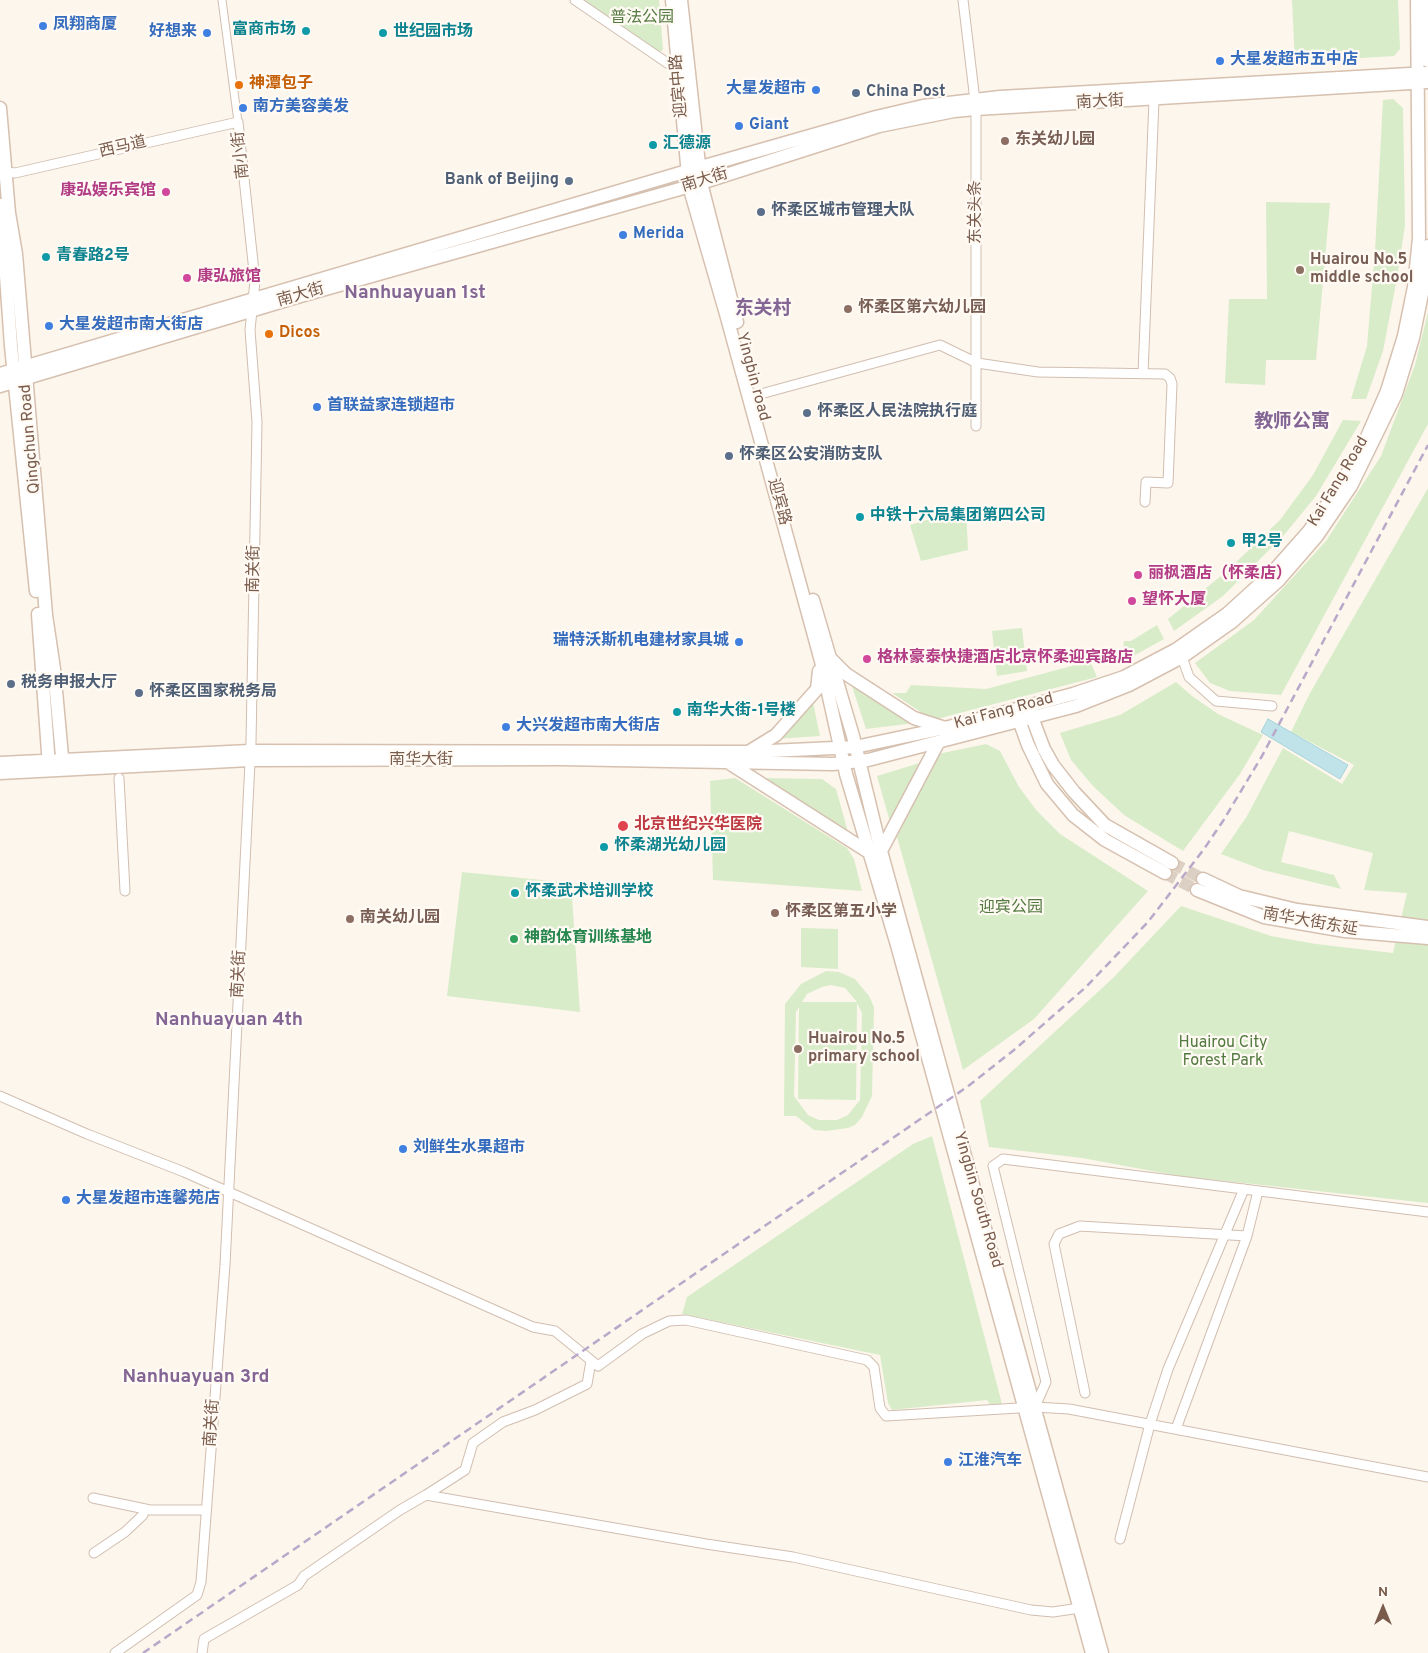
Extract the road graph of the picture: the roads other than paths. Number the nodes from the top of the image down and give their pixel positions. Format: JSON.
{"nodes":[{"id":1,"x":222,"y":0,"type":"edge"},
{"id":2,"x":575,"y":0,"type":"edge"},
{"id":3,"x":672,"y":0,"type":"edge"},
{"id":4,"x":681,"y":0,"type":"edge"},
{"id":5,"x":963,"y":0,"type":"edge"},
{"id":6,"x":1416,"y":0,"type":"edge"},
{"id":7,"x":1427,"y":0,"type":"edge"},
{"id":8,"x":1428,"y":62,"type":"edge"},
{"id":9,"x":679,"y":71,"type":"junction"},
{"id":10,"x":1423,"y":78,"type":"edge"},
{"id":11,"x":1154,"y":100,"type":"junction"},
{"id":12,"x":976,"y":104,"type":"junction"},
{"id":13,"x":0,"y":108,"type":"edge"},
{"id":14,"x":238,"y":122,"type":"junction"},
{"id":15,"x":693,"y":170,"type":"junction"},
{"id":16,"x":7,"y":172,"type":"junction"},
{"id":17,"x":695,"y":184,"type":"junction"},
{"id":18,"x":0,"y":196,"type":"edge"},
{"id":19,"x":1428,"y":246,"type":"edge"},
{"id":20,"x":252,"y":305,"type":"junction"},
{"id":21,"x":977,"y":363,"type":"junction"},
{"id":22,"x":0,"y":374,"type":"edge"},
{"id":23,"x":20,"y":374,"type":"junction"},
{"id":24,"x":1144,"y":374,"type":"junction"},
{"id":25,"x":0,"y":386,"type":"edge"},
{"id":26,"x":756,"y":396,"type":"junction"},
{"id":27,"x":976,"y":426,"type":"dead end"},
{"id":28,"x":1145,"y":502,"type":"dead end"},
{"id":29,"x":1182,"y":657,"type":"junction"},
{"id":30,"x":825,"y":660,"type":"junction"},
{"id":31,"x":1272,"y":706,"type":"dead end"},
{"id":32,"x":1020,"y":711,"type":"junction"},
{"id":33,"x":1032,"y":719,"type":"junction"},
{"id":34,"x":945,"y":728,"type":"junction"},
{"id":35,"x":938,"y":743,"type":"junction"},
{"id":36,"x":855,"y":747,"type":"junction"},
{"id":37,"x":840,"y":748,"type":"junction"},
{"id":38,"x":749,"y":752,"type":"junction"},
{"id":39,"x":250,"y":755,"type":"junction"},
{"id":40,"x":858,"y":762,"type":"junction"},
{"id":41,"x":0,"y":763,"type":"edge"},
{"id":42,"x":729,"y":763,"type":"junction"},
{"id":43,"x":843,"y":763,"type":"junction"},
{"id":44,"x":56,"y":765,"type":"junction"},
{"id":45,"x":0,"y":773,"type":"edge"},
{"id":46,"x":119,"y":778,"type":"dead end"},
{"id":47,"x":876,"y":852,"type":"junction"},
{"id":48,"x":125,"y":891,"type":"dead end"},
{"id":49,"x":1428,"y":927,"type":"edge"},
{"id":50,"x":1428,"y":938,"type":"edge"},
{"id":51,"x":0,"y":1096,"type":"edge"},
{"id":52,"x":1244,"y":1190,"type":"junction"},
{"id":53,"x":1258,"y":1191,"type":"junction"},
{"id":54,"x":228,"y":1192,"type":"junction"},
{"id":55,"x":1428,"y":1212,"type":"edge"},
{"id":56,"x":1224,"y":1234,"type":"junction"},
{"id":57,"x":1247,"y":1236,"type":"junction"},
{"id":58,"x":591,"y":1362,"type":"junction"},
{"id":59,"x":1085,"y":1393,"type":"dead end"},
{"id":60,"x":1030,"y":1408,"type":"junction"},
{"id":61,"x":1150,"y":1424,"type":"junction"},
{"id":62,"x":1176,"y":1429,"type":"junction"},
{"id":63,"x":1428,"y":1476,"type":"edge"},
{"id":64,"x":426,"y":1495,"type":"junction"},
{"id":65,"x":93,"y":1498,"type":"dead end"},
{"id":66,"x":144,"y":1509,"type":"junction"},
{"id":67,"x":206,"y":1510,"type":"junction"},
{"id":68,"x":1120,"y":1539,"type":"dead end"},
{"id":69,"x":94,"y":1553,"type":"dead end"},
{"id":70,"x":1080,"y":1608,"type":"junction"},
{"id":71,"x":115,"y":1653,"type":"edge"},
{"id":72,"x":202,"y":1653,"type":"edge"},
{"id":73,"x":1092,"y":1653,"type":"edge"},
{"id":74,"x":1102,"y":1653,"type":"edge"}],
"edges":[{"from":1,"to":14,"type":"street","name":"南小街"},
{"from":2,"to":9,"type":"street"},
{"from":3,"to":9,"type":"main road","name":"迎宾中路"},
{"from":4,"to":15,"type":"main road","name":"Yingbin road"},
{"from":5,"to":12,"type":"street","name":"东关头条"},
{"from":6,"to":10,"type":"main road","name":"Kai Fang Road"},
{"from":7,"to":8,"type":"main road"},
{"from":9,"to":15,"type":"main road","name":"迎宾中路"},
{"from":10,"to":11,"type":"main road","name":"南大街"},
{"from":10,"to":12,"type":"main road","name":"南大街"},
{"from":10,"to":32,"type":"main road","name":"Kai Fang Road"},
{"from":11,"to":12,"type":"main road","name":"南大街"},
{"from":11,"to":24,"type":"street"},
{"from":12,"to":15,"type":"main road","name":"南大街"},
{"from":12,"to":17,"type":"main road","name":"南大街"},
{"from":12,"to":21,"type":"street","name":"东关头条"},
{"from":13,"to":16,"type":"main road","name":"Qingchun Road"},
{"from":14,"to":16,"type":"street","name":"西马道"},
{"from":14,"to":20,"type":"street","name":"南小街"},
{"from":15,"to":17,"type":"main road","name":"Yingbin road"},
{"from":15,"to":20,"type":"main road","name":"南大街"},
{"from":16,"to":23,"type":"main road","name":"Qingchun Road"},
{"from":17,"to":20,"type":"main road","name":"南大街"},
{"from":17,"to":26,"type":"main road","name":"Yingbin road"},
{"from":17,"to":30,"type":"main road","name":"迎宾路"},
{"from":18,"to":23,"type":"main road","name":"Qingchun Road"},
{"from":19,"to":29,"type":"main road","name":"Kai Fang Road"},
{"from":20,"to":23,"type":"main road","name":"南大街"},
{"from":20,"to":39,"type":"street","name":"南关街"},
{"from":21,"to":24,"type":"street"},
{"from":21,"to":26,"type":"street"},
{"from":21,"to":27,"type":"street","name":"东关头条"},
{"from":22,"to":23,"type":"main road","name":"南大街"},
{"from":23,"to":25,"type":"main road","name":"南大街"},
{"from":23,"to":44,"type":"main road","name":"Qingchun Road"},
{"from":24,"to":28,"type":"street"},
{"from":26,"to":30,"type":"main road","name":"Yingbin road"},
{"from":29,"to":31,"type":"street"},
{"from":29,"to":33,"type":"main road","name":"Kai Fang Road"},
{"from":30,"to":34,"type":"main road"},
{"from":30,"to":36,"type":"main road","name":"Yingbin road"},
{"from":30,"to":37,"type":"main road","name":"迎宾路"},
{"from":30,"to":38,"type":"main road"},
{"from":32,"to":33,"type":"main road","name":"Kai Fang Road"},
{"from":32,"to":33,"type":"main road"},
{"from":32,"to":34,"type":"main road","name":"Kai Fang Road"},
{"from":32,"to":35,"type":"main road","name":"Kai Fang Road"},
{"from":34,"to":36,"type":"main road","name":"Kai Fang Road"},
{"from":35,"to":40,"type":"main road","name":"Kai Fang Road"},
{"from":35,"to":47,"type":"main road"},
{"from":36,"to":37,"type":"main road","name":"Kai Fang Road"},
{"from":36,"to":40,"type":"main road","name":"Yingbin South Road"},
{"from":37,"to":38,"type":"main road","name":"南华大街"},
{"from":37,"to":43,"type":"main road"},
{"from":38,"to":39,"type":"main road","name":"南华大街"},
{"from":39,"to":42,"type":"main road","name":"南华大街"},
{"from":39,"to":44,"type":"main road","name":"南华大街"},
{"from":39,"to":54,"type":"street","name":"南关街"},
{"from":40,"to":43,"type":"main road","name":"Kai Fang Road"},
{"from":40,"to":47,"type":"main road","name":"Yingbin South Road"},
{"from":41,"to":44,"type":"main road","name":"南华大街"},
{"from":42,"to":43,"type":"main road","name":"南华大街"},
{"from":42,"to":47,"type":"main road"},
{"from":43,"to":47,"type":"main road","name":"Yingbin South Road"},
{"from":44,"to":45,"type":"main road","name":"南华大街"},
{"from":46,"to":48,"type":"street"},
{"from":47,"to":60,"type":"main road","name":"Yingbin South Road"},
{"from":49,"to":50,"type":"main road","name":"南华大街东延"},
{"from":51,"to":54,"type":"street"},
{"from":52,"to":53,"type":"street"},
{"from":52,"to":56,"type":"street"},
{"from":52,"to":60,"type":"street"},
{"from":53,"to":55,"type":"street"},
{"from":53,"to":57,"type":"street"},
{"from":54,"to":58,"type":"street"},
{"from":54,"to":67,"type":"street","name":"南关街"},
{"from":56,"to":57,"type":"street"},
{"from":56,"to":59,"type":"street"},
{"from":56,"to":61,"type":"street"},
{"from":57,"to":62,"type":"street"},
{"from":58,"to":60,"type":"street"},
{"from":58,"to":64,"type":"street"},
{"from":60,"to":61,"type":"street"},
{"from":60,"to":70,"type":"main road","name":"Yingbin South Road"},
{"from":60,"to":74,"type":"main road","name":"Yingbin South Road"},
{"from":61,"to":62,"type":"street"},
{"from":61,"to":68,"type":"street"},
{"from":62,"to":63,"type":"street"},
{"from":64,"to":70,"type":"street"},
{"from":64,"to":72,"type":"street"},
{"from":65,"to":66,"type":"street"},
{"from":66,"to":67,"type":"street"},
{"from":66,"to":69,"type":"street"},
{"from":67,"to":71,"type":"street","name":"南关街"},
{"from":70,"to":73,"type":"main road","name":"Yingbin South Road"}]}
